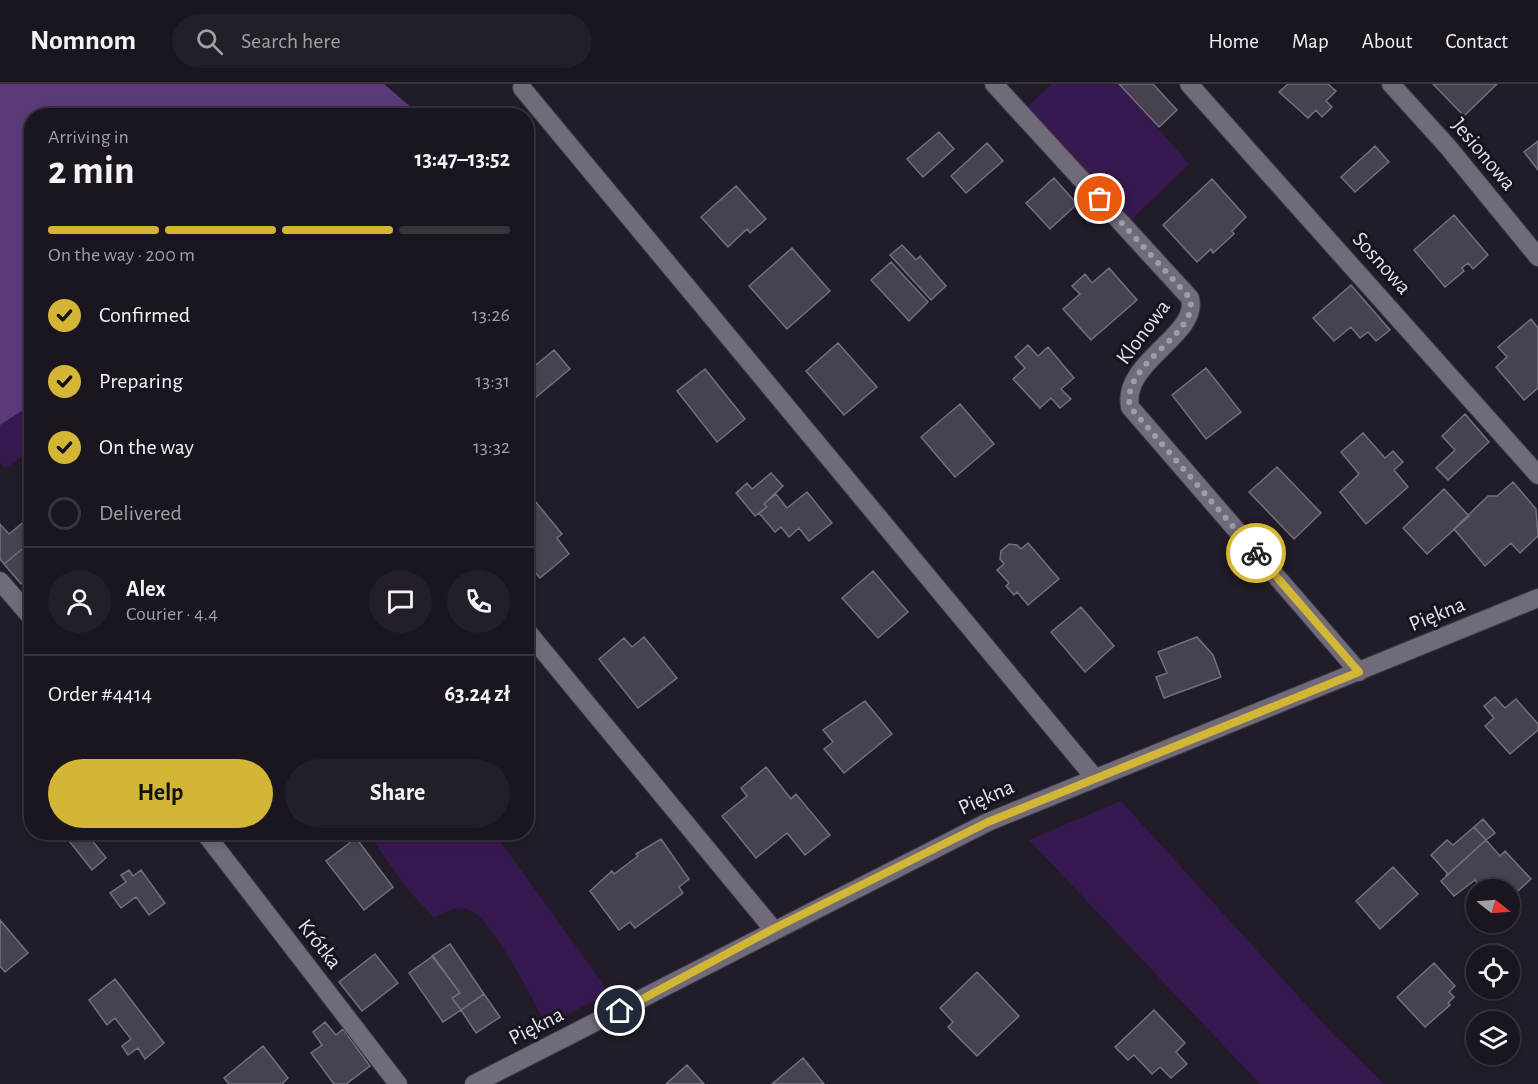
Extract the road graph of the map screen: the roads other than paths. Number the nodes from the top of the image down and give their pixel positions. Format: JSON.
{"nodes":[{"id":1,"x":994,"y":84,"type":"edge"},
{"id":2,"x":1189,"y":84,"type":"edge"},
{"id":3,"x":1391,"y":84,"type":"edge"},
{"id":4,"x":522,"y":88,"type":"dead end"},
{"id":5,"x":1538,"y":257,"type":"edge"},
{"id":6,"x":1538,"y":475,"type":"edge"},
{"id":7,"x":0,"y":581,"type":"edge"},
{"id":8,"x":1538,"y":598,"type":"edge"},
{"id":9,"x":24,"y":609,"type":"edge"},
{"id":10,"x":534,"y":640,"type":"edge"},
{"id":11,"x":1359,"y":672,"type":"junction"},
{"id":12,"x":1094,"y":777,"type":"junction"},
{"id":13,"x":210,"y":840,"type":"edge"},
{"id":14,"x":773,"y":929,"type":"junction"},
{"id":15,"x":398,"y":1084,"type":"edge"},
{"id":16,"x":474,"y":1084,"type":"edge"}],
"edges":[{"from":1,"to":11,"type":"street","name":"Klonowa"},
{"from":2,"to":6,"type":"street","name":"Sosnowa"},
{"from":3,"to":5,"type":"street","name":"Jesionowa"},
{"from":4,"to":12,"type":"street"},
{"from":7,"to":9,"type":"street"},
{"from":8,"to":11,"type":"street","name":"Piękna"},
{"from":10,"to":14,"type":"street"},
{"from":11,"to":12,"type":"street","name":"Piękna"},
{"from":12,"to":14,"type":"street","name":"Piękna"},
{"from":13,"to":15,"type":"street","name":"Krótka"},
{"from":14,"to":16,"type":"street","name":"Piękna"}]}
